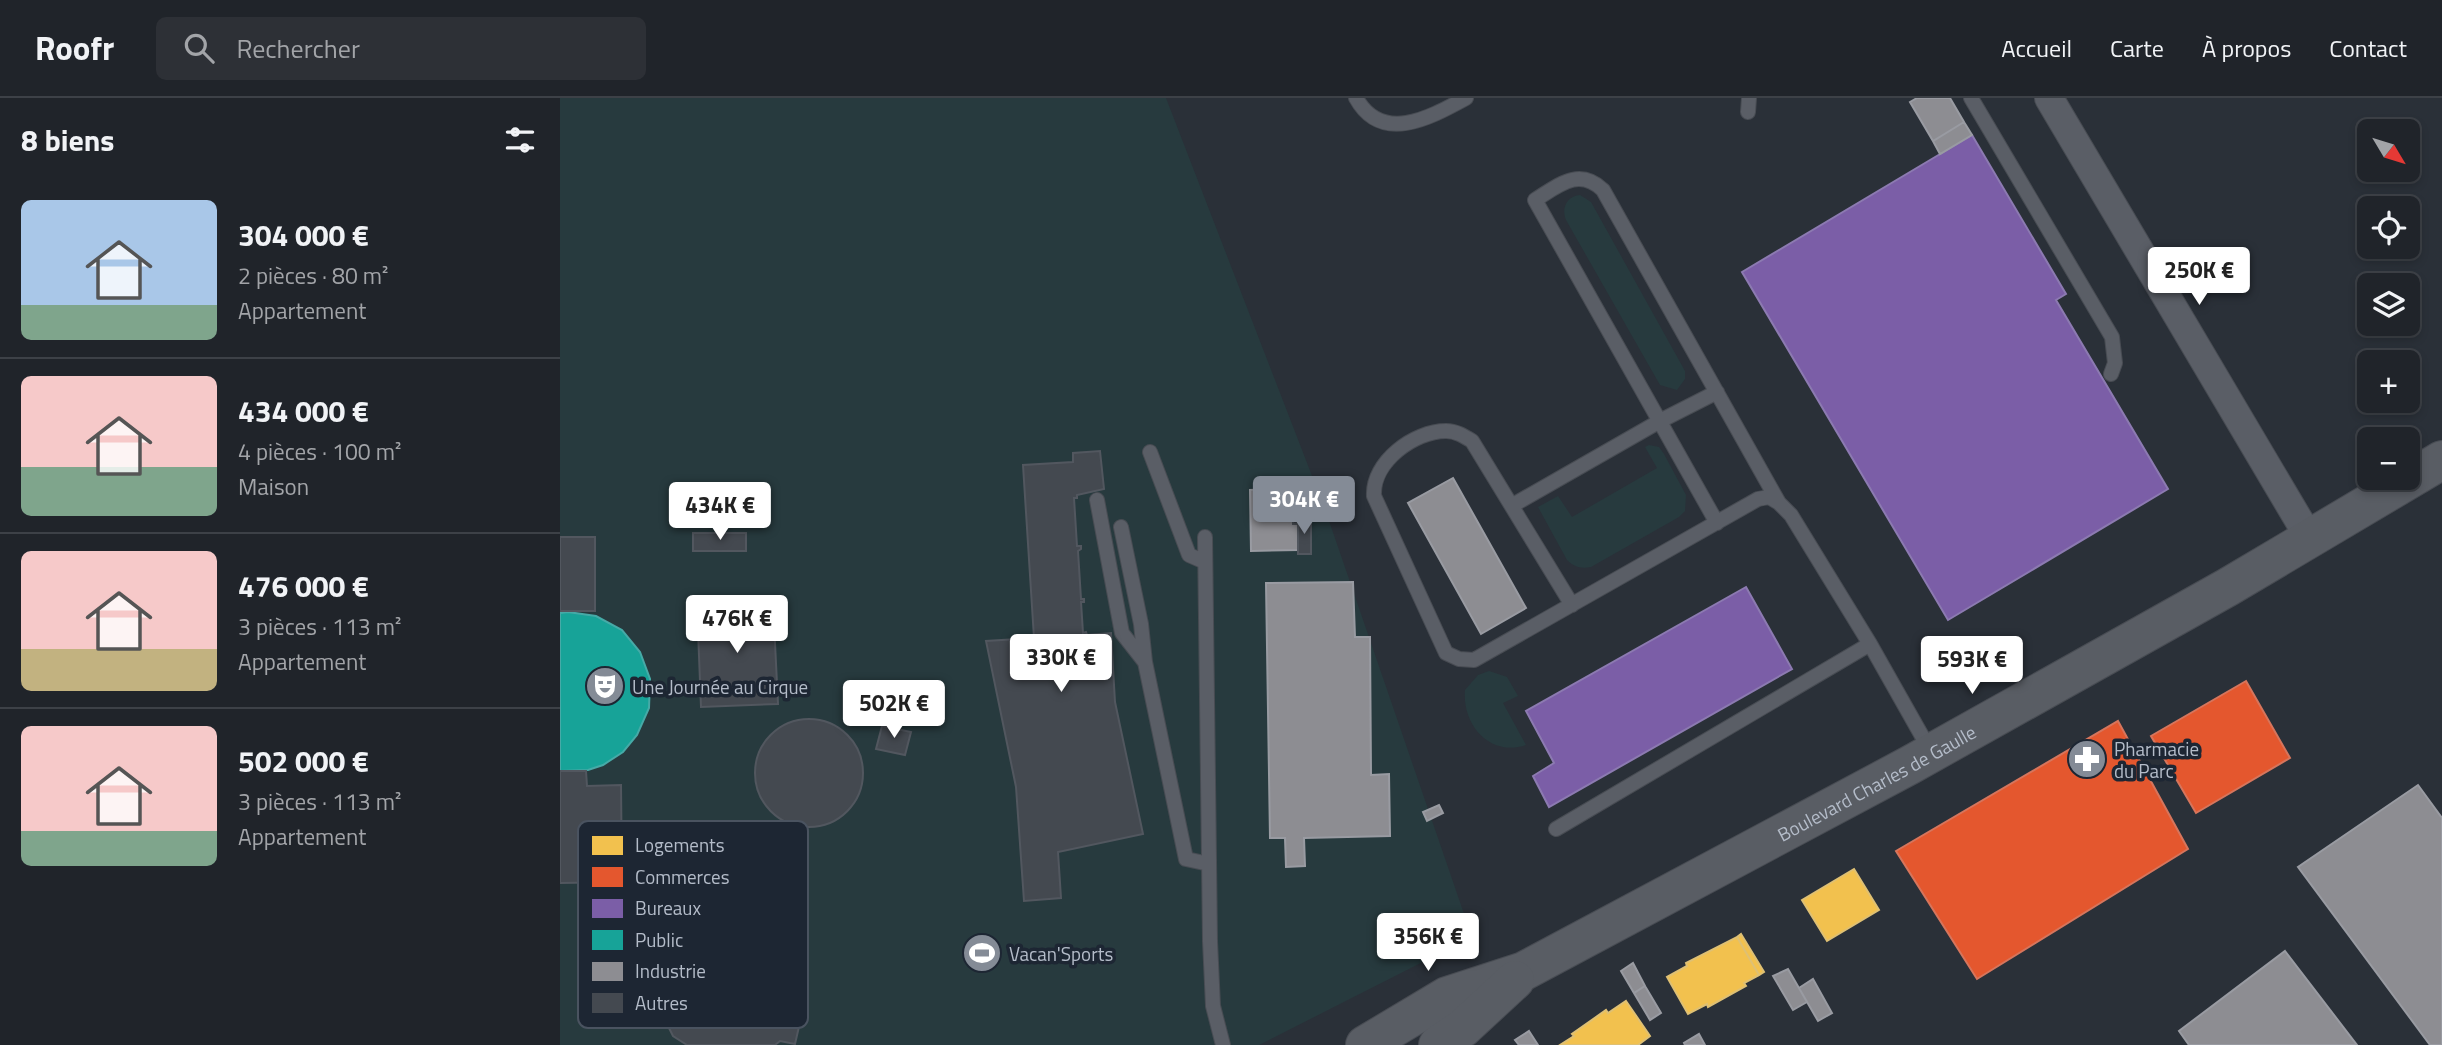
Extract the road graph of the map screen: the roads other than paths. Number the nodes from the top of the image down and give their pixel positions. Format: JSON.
{"nodes":[{"id":1,"x":1356,"y":98,"type":"edge"},
{"id":2,"x":1466,"y":98,"type":"edge"},
{"id":3,"x":1971,"y":98,"type":"edge"},
{"id":4,"x":2049,"y":98,"type":"edge"},
{"id":5,"x":2111,"y":374,"type":"dead end"},
{"id":6,"x":1717,"y":392,"type":"junction"},
{"id":7,"x":1660,"y":421,"type":"junction"},
{"id":8,"x":1150,"y":452,"type":"dead end"},
{"id":9,"x":2442,"y":460,"type":"edge"},
{"id":10,"x":1097,"y":500,"type":"dead end"},
{"id":11,"x":1779,"y":503,"type":"junction"},
{"id":12,"x":1513,"y":505,"type":"junction"},
{"id":13,"x":1717,"y":523,"type":"junction"},
{"id":14,"x":1121,"y":527,"type":"dead end"},
{"id":15,"x":1205,"y":537,"type":"dead end"},
{"id":16,"x":2310,"y":539,"type":"junction"},
{"id":17,"x":1205,"y":562,"type":"junction"},
{"id":18,"x":1572,"y":605,"type":"junction"},
{"id":19,"x":1870,"y":644,"type":"junction"},
{"id":20,"x":1145,"y":662,"type":"junction"},
{"id":21,"x":1932,"y":753,"type":"junction"},
{"id":22,"x":1556,"y":829,"type":"dead end"},
{"id":23,"x":1209,"y":864,"type":"junction"},
{"id":24,"x":1524,"y":971,"type":"junction"},
{"id":25,"x":1223,"y":1045,"type":"edge"},
{"id":26,"x":1365,"y":1045,"type":"edge"},
{"id":27,"x":1438,"y":1045,"type":"edge"}],
"edges":[{"from":1,"to":2,"type":"lane"},
{"from":3,"to":5,"type":"lane"},
{"from":4,"to":16,"type":"street"},
{"from":6,"to":7,"type":"lane"},
{"from":6,"to":7,"type":"lane"},
{"from":6,"to":11,"type":"lane"},
{"from":7,"to":12,"type":"lane"},
{"from":7,"to":13,"type":"lane"},
{"from":8,"to":17,"type":"lane"},
{"from":9,"to":16,"type":"main road","name":"Boulevard Charles de Gaulle"},
{"from":10,"to":20,"type":"lane"},
{"from":11,"to":13,"type":"lane"},
{"from":11,"to":19,"type":"lane"},
{"from":12,"to":18,"type":"lane"},
{"from":12,"to":18,"type":"lane"},
{"from":13,"to":18,"type":"lane"},
{"from":14,"to":20,"type":"lane"},
{"from":15,"to":17,"type":"lane"},
{"from":16,"to":21,"type":"main road","name":"Boulevard Charles de Gaulle"},
{"from":17,"to":23,"type":"lane"},
{"from":19,"to":21,"type":"lane"},
{"from":19,"to":22,"type":"lane"},
{"from":20,"to":23,"type":"lane"},
{"from":21,"to":24,"type":"main road","name":"Boulevard Charles de Gaulle"},
{"from":23,"to":25,"type":"lane"},
{"from":24,"to":26,"type":"main road","name":"Boulevard Charles de Gaulle"},
{"from":24,"to":27,"type":"main road","name":"Boulevard Charles de Gaulle"}]}
